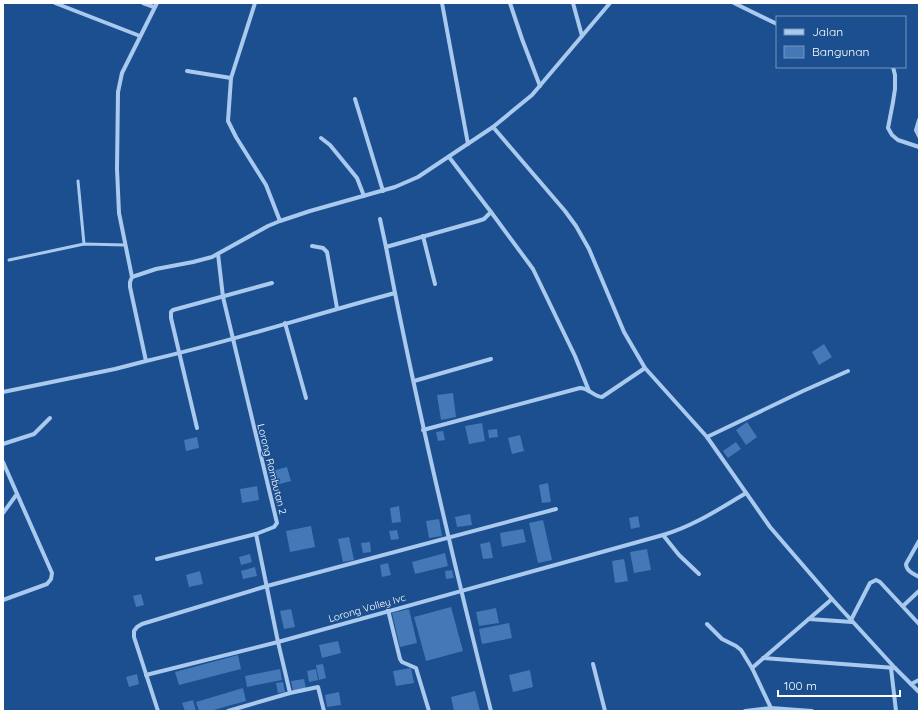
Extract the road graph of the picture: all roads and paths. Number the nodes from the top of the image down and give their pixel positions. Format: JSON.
{"nodes":[{"id":1,"x":55,"y":3,"type":"edge"},
{"id":2,"x":143,"y":3,"type":"edge"},
{"id":3,"x":157,"y":3,"type":"edge"},
{"id":4,"x":255,"y":3,"type":"edge"},
{"id":5,"x":442,"y":3,"type":"edge"},
{"id":6,"x":510,"y":3,"type":"edge"},
{"id":7,"x":573,"y":3,"type":"edge"},
{"id":8,"x":610,"y":3,"type":"edge"},
{"id":9,"x":734,"y":3,"type":"edge"},
{"id":10,"x":154,"y":7,"type":"junction"},
{"id":11,"x":776,"y":24,"type":"edge"},
{"id":12,"x":140,"y":36,"type":"junction"},
{"id":13,"x":582,"y":36,"type":"junction"},
{"id":14,"x":893,"y":68,"type":"edge"},
{"id":15,"x":188,"y":71,"type":"dead end"},
{"id":16,"x":232,"y":78,"type":"junction"},
{"id":17,"x":540,"y":86,"type":"junction"},
{"id":18,"x":355,"y":99,"type":"dead end"},
{"id":19,"x":919,"y":120,"type":"edge"},
{"id":20,"x":493,"y":128,"type":"junction"},
{"id":21,"x":919,"y":136,"type":"edge"},
{"id":22,"x":321,"y":138,"type":"dead end"},
{"id":23,"x":468,"y":144,"type":"junction"},
{"id":24,"x":919,"y":147,"type":"edge"},
{"id":25,"x":449,"y":157,"type":"junction"},
{"id":26,"x":78,"y":181,"type":"dead end"},
{"id":27,"x":383,"y":191,"type":"junction"},
{"id":28,"x":364,"y":196,"type":"junction"},
{"id":29,"x":491,"y":212,"type":"junction"},
{"id":30,"x":380,"y":219,"type":"dead end"},
{"id":31,"x":280,"y":221,"type":"junction"},
{"id":32,"x":423,"y":236,"type":"junction"},
{"id":33,"x":84,"y":244,"type":"junction"},
{"id":34,"x":125,"y":245,"type":"junction"},
{"id":35,"x":312,"y":246,"type":"dead end"},
{"id":36,"x":386,"y":246,"type":"junction"},
{"id":37,"x":218,"y":254,"type":"junction"},
{"id":38,"x":9,"y":260,"type":"dead end"},
{"id":39,"x":132,"y":277,"type":"junction"},
{"id":40,"x":272,"y":283,"type":"dead end"},
{"id":41,"x":435,"y":284,"type":"dead end"},
{"id":42,"x":395,"y":292,"type":"junction"},
{"id":43,"x":223,"y":297,"type":"junction"},
{"id":44,"x":338,"y":308,"type":"junction"},
{"id":45,"x":286,"y":323,"type":"junction"},
{"id":46,"x":234,"y":339,"type":"junction"},
{"id":47,"x":180,"y":354,"type":"junction"},
{"id":48,"x":491,"y":359,"type":"dead end"},
{"id":49,"x":146,"y":361,"type":"junction"},
{"id":50,"x":645,"y":368,"type":"junction"},
{"id":51,"x":848,"y":371,"type":"dead end"},
{"id":52,"x":414,"y":381,"type":"junction"},
{"id":53,"x":589,"y":391,"type":"junction"},
{"id":54,"x":3,"y":392,"type":"edge"},
{"id":55,"x":306,"y":398,"type":"dead end"},
{"id":56,"x":50,"y":418,"type":"dead end"},
{"id":57,"x":197,"y":428,"type":"dead end"},
{"id":58,"x":423,"y":430,"type":"junction"},
{"id":59,"x":707,"y":438,"type":"junction"},
{"id":60,"x":3,"y":444,"type":"edge"},
{"id":61,"x":3,"y":462,"type":"edge"},
{"id":62,"x":746,"y":493,"type":"junction"},
{"id":63,"x":17,"y":494,"type":"junction"},
{"id":64,"x":556,"y":509,"type":"dead end"},
{"id":65,"x":3,"y":512,"type":"edge"},
{"id":66,"x":256,"y":534,"type":"junction"},
{"id":67,"x":663,"y":535,"type":"junction"},
{"id":68,"x":449,"y":537,"type":"junction"},
{"id":69,"x":919,"y":541,"type":"edge"},
{"id":70,"x":158,"y":559,"type":"dead end"},
{"id":71,"x":698,"y":574,"type":"dead end"},
{"id":72,"x":919,"y":577,"type":"edge"},
{"id":73,"x":267,"y":586,"type":"junction"},
{"id":74,"x":461,"y":591,"type":"junction"},
{"id":75,"x":919,"y":591,"type":"edge"},
{"id":76,"x":832,"y":599,"type":"junction"},
{"id":77,"x":3,"y":600,"type":"edge"},
{"id":78,"x":903,"y":606,"type":"junction"},
{"id":79,"x":388,"y":610,"type":"junction"},
{"id":80,"x":809,"y":619,"type":"junction"},
{"id":81,"x":851,"y":621,"type":"junction"},
{"id":82,"x":707,"y":624,"type":"dead end"},
{"id":83,"x":919,"y":624,"type":"edge"},
{"id":84,"x":278,"y":642,"type":"junction"},
{"id":85,"x":763,"y":658,"type":"junction"},
{"id":86,"x":593,"y":664,"type":"dead end"},
{"id":87,"x":752,"y":668,"type":"junction"},
{"id":88,"x":893,"y":668,"type":"junction"},
{"id":89,"x":146,"y":675,"type":"junction"},
{"id":90,"x":919,"y":680,"type":"edge"},
{"id":91,"x":911,"y":684,"type":"junction"},
{"id":92,"x":919,"y":692,"type":"edge"},
{"id":93,"x":290,"y":693,"type":"junction"},
{"id":94,"x":770,"y":708,"type":"junction"},
{"id":95,"x":751,"y":710,"type":"edge"},
{"id":96,"x":790,"y":710,"type":"edge"},
{"id":97,"x":158,"y":711,"type":"edge"},
{"id":98,"x":228,"y":711,"type":"edge"},
{"id":99,"x":324,"y":711,"type":"edge"},
{"id":100,"x":429,"y":711,"type":"edge"},
{"id":101,"x":491,"y":711,"type":"edge"},
{"id":102,"x":605,"y":711,"type":"edge"},
{"id":103,"x":745,"y":711,"type":"edge"},
{"id":104,"x":812,"y":711,"type":"edge"},
{"id":105,"x":896,"y":711,"type":"edge"}],
"edges":[{"from":1,"to":12,"type":"street"},
{"from":2,"to":10,"type":"street"},
{"from":3,"to":10,"type":"street"},
{"from":4,"to":16,"type":"street"},
{"from":5,"to":23,"type":"street"},
{"from":6,"to":17,"type":"street"},
{"from":7,"to":13,"type":"street"},
{"from":8,"to":13,"type":"street"},
{"from":9,"to":11,"type":"street"},
{"from":10,"to":12,"type":"street"},
{"from":12,"to":34,"type":"street"},
{"from":13,"to":17,"type":"street"},
{"from":14,"to":24,"type":"street"},
{"from":15,"to":16,"type":"street"},
{"from":16,"to":31,"type":"street"},
{"from":17,"to":20,"type":"street"},
{"from":18,"to":27,"type":"street"},
{"from":19,"to":21,"type":"street"},
{"from":20,"to":23,"type":"street"},
{"from":20,"to":50,"type":"street"},
{"from":22,"to":28,"type":"street"},
{"from":23,"to":25,"type":"street"},
{"from":25,"to":27,"type":"street"},
{"from":25,"to":29,"type":"street"},
{"from":26,"to":33,"type":"lane"},
{"from":27,"to":28,"type":"street"},
{"from":28,"to":31,"type":"street"},
{"from":29,"to":32,"type":"street"},
{"from":29,"to":53,"type":"street"},
{"from":30,"to":36,"type":"street"},
{"from":31,"to":37,"type":"street"},
{"from":32,"to":36,"type":"street"},
{"from":32,"to":41,"type":"street"},
{"from":33,"to":34,"type":"lane"},
{"from":33,"to":38,"type":"lane"},
{"from":34,"to":39,"type":"street"},
{"from":35,"to":44,"type":"street"},
{"from":36,"to":42,"type":"street"},
{"from":37,"to":39,"type":"street"},
{"from":37,"to":43,"type":"street","name":"Lorong Rambutan 2"},
{"from":39,"to":49,"type":"street"},
{"from":40,"to":43,"type":"street"},
{"from":42,"to":44,"type":"street"},
{"from":42,"to":52,"type":"street"},
{"from":43,"to":46,"type":"street","name":"Lorong Rambutan 2"},
{"from":43,"to":47,"type":"street"},
{"from":44,"to":45,"type":"street"},
{"from":45,"to":46,"type":"street"},
{"from":45,"to":55,"type":"street"},
{"from":46,"to":47,"type":"street"},
{"from":46,"to":66,"type":"street","name":"Lorong Rambutan 2"},
{"from":47,"to":49,"type":"street"},
{"from":47,"to":57,"type":"street"},
{"from":48,"to":52,"type":"street"},
{"from":49,"to":54,"type":"street"},
{"from":50,"to":53,"type":"street"},
{"from":50,"to":59,"type":"street"},
{"from":51,"to":59,"type":"street"},
{"from":52,"to":58,"type":"street"},
{"from":53,"to":58,"type":"street"},
{"from":56,"to":60,"type":"street"},
{"from":58,"to":68,"type":"street"},
{"from":59,"to":62,"type":"street"},
{"from":61,"to":63,"type":"street"},
{"from":62,"to":67,"type":"street","name":"Lorong Volley Ivc"},
{"from":62,"to":76,"type":"street"},
{"from":63,"to":65,"type":"street"},
{"from":63,"to":77,"type":"street"},
{"from":64,"to":68,"type":"street"},
{"from":66,"to":70,"type":"street","name":"Lorong Rambutan 2"},
{"from":66,"to":73,"type":"street"},
{"from":67,"to":71,"type":"street"},
{"from":67,"to":74,"type":"street","name":"Lorong Volley Ivc"},
{"from":68,"to":73,"type":"street"},
{"from":68,"to":74,"type":"street"},
{"from":69,"to":72,"type":"street"},
{"from":73,"to":84,"type":"street"},
{"from":73,"to":89,"type":"street"},
{"from":74,"to":79,"type":"street","name":"Lorong Volley Ivc"},
{"from":74,"to":101,"type":"street"},
{"from":75,"to":78,"type":"street"},
{"from":76,"to":80,"type":"street"},
{"from":76,"to":81,"type":"street"},
{"from":78,"to":81,"type":"street"},
{"from":78,"to":83,"type":"street"},
{"from":79,"to":84,"type":"street","name":"Lorong Volley Ivc"},
{"from":79,"to":100,"type":"street"},
{"from":80,"to":81,"type":"street"},
{"from":80,"to":85,"type":"street"},
{"from":81,"to":88,"type":"street"},
{"from":82,"to":87,"type":"street"},
{"from":84,"to":89,"type":"street","name":"Lorong Volley Ivc"},
{"from":84,"to":93,"type":"street"},
{"from":85,"to":87,"type":"street"},
{"from":85,"to":88,"type":"street"},
{"from":86,"to":102,"type":"street"},
{"from":87,"to":94,"type":"street"},
{"from":88,"to":91,"type":"street"},
{"from":88,"to":105,"type":"street"},
{"from":89,"to":97,"type":"street"},
{"from":90,"to":91,"type":"street"},
{"from":91,"to":92,"type":"street"},
{"from":93,"to":98,"type":"street"},
{"from":93,"to":99,"type":"street"},
{"from":94,"to":95,"type":"street"},
{"from":94,"to":96,"type":"street"},
{"from":95,"to":103,"type":"street"},
{"from":96,"to":104,"type":"street"}]}
